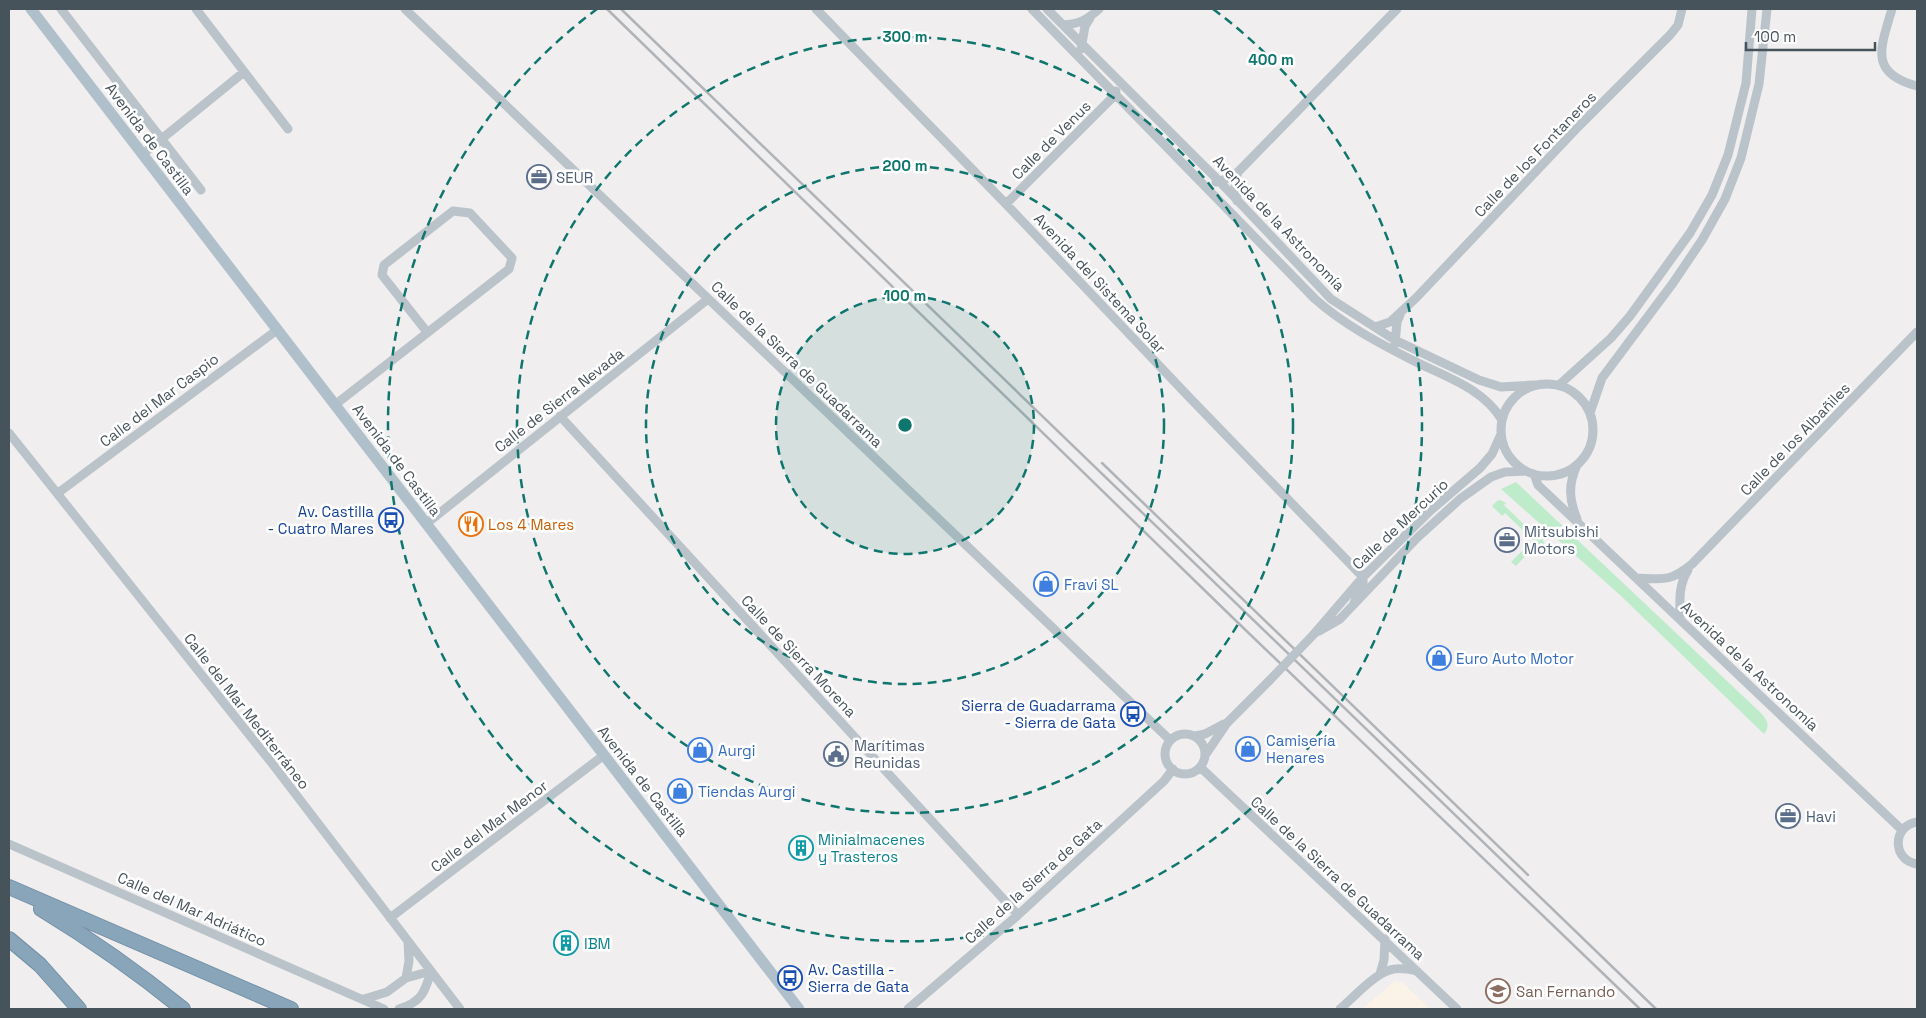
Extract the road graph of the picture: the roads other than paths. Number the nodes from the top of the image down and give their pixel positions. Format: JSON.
{"nodes":[{"id":1,"x":31,"y":9,"type":"edge"},
{"id":2,"x":61,"y":9,"type":"edge"},
{"id":3,"x":196,"y":9,"type":"edge"},
{"id":4,"x":404,"y":9,"type":"edge"},
{"id":5,"x":816,"y":9,"type":"edge"},
{"id":6,"x":1032,"y":9,"type":"edge"},
{"id":7,"x":1046,"y":9,"type":"edge"},
{"id":8,"x":1099,"y":9,"type":"edge"},
{"id":9,"x":1397,"y":9,"type":"edge"},
{"id":10,"x":1682,"y":9,"type":"edge"},
{"id":11,"x":1752,"y":9,"type":"edge"},
{"id":12,"x":1767,"y":9,"type":"edge"},
{"id":13,"x":1892,"y":9,"type":"edge"},
{"id":14,"x":1090,"y":18,"type":"junction"},
{"id":15,"x":1063,"y":25,"type":"junction"},
{"id":16,"x":1082,"y":45,"type":"junction"},
{"id":17,"x":1080,"y":59,"type":"junction"},
{"id":18,"x":244,"y":72,"type":"junction"},
{"id":19,"x":1115,"y":78,"type":"junction"},
{"id":20,"x":1917,"y":86,"type":"edge"},
{"id":21,"x":1115,"y":95,"type":"junction"},
{"id":22,"x":1136,"y":99,"type":"junction"},
{"id":23,"x":288,"y":129,"type":"dead end"},
{"id":24,"x":162,"y":139,"type":"junction"},
{"id":25,"x":143,"y":154,"type":"junction"},
{"id":26,"x":1189,"y":170,"type":"junction"},
{"id":27,"x":1238,"y":172,"type":"junction"},
{"id":28,"x":1220,"y":182,"type":"junction"},
{"id":29,"x":201,"y":190,"type":"dead end"},
{"id":30,"x":1238,"y":201,"type":"junction"},
{"id":31,"x":1006,"y":204,"type":"junction"},
{"id":32,"x":708,"y":299,"type":"junction"},
{"id":33,"x":1400,"y":315,"type":"junction"},
{"id":34,"x":1375,"y":327,"type":"junction"},
{"id":35,"x":277,"y":330,"type":"junction"},
{"id":36,"x":427,"y":332,"type":"junction"},
{"id":37,"x":1917,"y":332,"type":"edge"},
{"id":38,"x":1395,"y":340,"type":"junction"},
{"id":39,"x":1395,"y":351,"type":"junction"},
{"id":40,"x":1534,"y":385,"type":"junction"},
{"id":41,"x":1559,"y":385,"type":"junction"},
{"id":42,"x":336,"y":404,"type":"junction"},
{"id":43,"x":1590,"y":412,"type":"junction"},
{"id":44,"x":560,"y":416,"type":"junction"},
{"id":45,"x":1502,"y":420,"type":"junction"},
{"id":46,"x":9,"y":433,"type":"edge"},
{"id":47,"x":1501,"y":433,"type":"junction"},
{"id":48,"x":1578,"y":464,"type":"junction"},
{"id":49,"x":1530,"y":473,"type":"junction"},
{"id":50,"x":58,"y":493,"type":"junction"},
{"id":51,"x":1578,"y":522,"type":"junction"},
{"id":52,"x":426,"y":524,"type":"junction"},
{"id":53,"x":1692,"y":564,"type":"junction"},
{"id":54,"x":1388,"y":568,"type":"junction"},
{"id":55,"x":1363,"y":577,"type":"junction"},
{"id":56,"x":1637,"y":578,"type":"junction"},
{"id":57,"x":1354,"y":603,"type":"junction"},
{"id":58,"x":1680,"y":619,"type":"junction"},
{"id":59,"x":1314,"y":633,"type":"junction"},
{"id":60,"x":1227,"y":723,"type":"junction"},
{"id":61,"x":1195,"y":736,"type":"junction"},
{"id":62,"x":1170,"y":740,"type":"junction"},
{"id":63,"x":1206,"y":754,"type":"junction"},
{"id":64,"x":604,"y":755,"type":"junction"},
{"id":65,"x":1200,"y":767,"type":"junction"},
{"id":66,"x":1173,"y":770,"type":"junction"},
{"id":67,"x":1917,"y":822,"type":"edge"},
{"id":68,"x":1902,"y":830,"type":"junction"},
{"id":69,"x":9,"y":844,"type":"edge"},
{"id":70,"x":1917,"y":864,"type":"edge"},
{"id":71,"x":9,"y":888,"type":"edge"},
{"id":72,"x":1018,"y":915,"type":"junction"},
{"id":73,"x":390,"y":918,"type":"junction"},
{"id":74,"x":9,"y":939,"type":"edge"},
{"id":75,"x":1385,"y":939,"type":"junction"},
{"id":76,"x":408,"y":941,"type":"junction"},
{"id":77,"x":1417,"y":971,"type":"junction"},
{"id":78,"x":431,"y":972,"type":"junction"},
{"id":79,"x":1380,"y":974,"type":"junction"},
{"id":80,"x":406,"y":978,"type":"junction"},
{"id":81,"x":364,"y":999,"type":"junction"},
{"id":82,"x":798,"y":1006,"type":"edge"},
{"id":83,"x":79,"y":1009,"type":"edge"},
{"id":84,"x":183,"y":1009,"type":"edge"},
{"id":85,"x":291,"y":1009,"type":"edge"},
{"id":86,"x":384,"y":1009,"type":"edge"},
{"id":87,"x":399,"y":1009,"type":"edge"},
{"id":88,"x":460,"y":1009,"type":"edge"},
{"id":89,"x":908,"y":1009,"type":"edge"},
{"id":90,"x":1340,"y":1009,"type":"edge"},
{"id":91,"x":1457,"y":1009,"type":"edge"}],
"edges":[{"from":1,"to":25,"type":"main road","name":"Avenida de Castilla"},
{"from":2,"to":24,"type":"street"},
{"from":3,"to":18,"type":"street"},
{"from":4,"to":32,"type":"street","name":"Calle de la Sierra de Guadarrama"},
{"from":5,"to":31,"type":"street","name":"Avenida del Sistema Solar"},
{"from":6,"to":17,"type":"street","name":"Avenida de la Astronomía"},
{"from":7,"to":15,"type":"street","name":"Avenida de la Astronomía"},
{"from":8,"to":14,"type":"street"},
{"from":9,"to":27,"type":"street"},
{"from":10,"to":33,"type":"street","name":"Calle de los Fontaneros"},
{"from":11,"to":41,"type":"street"},
{"from":12,"to":43,"type":"street"},
{"from":13,"to":20,"type":"street"},
{"from":14,"to":15,"type":"street"},
{"from":14,"to":16,"type":"street"},
{"from":15,"to":16,"type":"street","name":"Avenida de la Astronomía"},
{"from":16,"to":17,"type":"street"},
{"from":16,"to":19,"type":"street","name":"Avenida de la Astronomía"},
{"from":17,"to":21,"type":"street","name":"Avenida de la Astronomía"},
{"from":18,"to":23,"type":"street"},
{"from":18,"to":24,"type":"street"},
{"from":19,"to":21,"type":"street"},
{"from":19,"to":22,"type":"street","name":"Avenida de la Astronomía"},
{"from":21,"to":22,"type":"street"},
{"from":21,"to":26,"type":"street","name":"Avenida de la Astronomía"},
{"from":21,"to":31,"type":"street","name":"Calle de Venus"},
{"from":22,"to":28,"type":"street","name":"Avenida de la Astronomía"},
{"from":24,"to":25,"type":"street"},
{"from":24,"to":29,"type":"street"},
{"from":25,"to":35,"type":"main road","name":"Avenida de Castilla"},
{"from":26,"to":28,"type":"street"},
{"from":26,"to":39,"type":"street","name":"Avenida de la Astronomía"},
{"from":27,"to":28,"type":"street"},
{"from":27,"to":30,"type":"street"},
{"from":28,"to":30,"type":"street","name":"Avenida de la Astronomía"},
{"from":30,"to":34,"type":"street","name":"Avenida de la Astronomía"},
{"from":31,"to":55,"type":"street","name":"Avenida del Sistema Solar"},
{"from":32,"to":44,"type":"street","name":"Calle de Sierra Nevada"},
{"from":32,"to":62,"type":"street","name":"Calle de la Sierra de Guadarrama"},
{"from":33,"to":34,"type":"street","name":"Calle de los Fontaneros"},
{"from":33,"to":38,"type":"street"},
{"from":34,"to":38,"type":"street","name":"Avenida de la Astronomía"},
{"from":35,"to":42,"type":"main road","name":"Avenida de Castilla"},
{"from":35,"to":50,"type":"street","name":"Calle del Mar Caspio"},
{"from":36,"to":36,"type":"street"},
{"from":36,"to":42,"type":"street"},
{"from":37,"to":53,"type":"street","name":"Calle de los Albañiles"},
{"from":38,"to":39,"type":"street"},
{"from":38,"to":40,"type":"street","name":"Avenida de la Astronomía"},
{"from":39,"to":45,"type":"street","name":"Avenida de la Astronomía"},
{"from":40,"to":41,"type":"street"},
{"from":40,"to":45,"type":"street"},
{"from":41,"to":43,"type":"street"},
{"from":42,"to":52,"type":"main road","name":"Avenida de Castilla"},
{"from":43,"to":48,"type":"street"},
{"from":44,"to":52,"type":"street","name":"Calle de Sierra Nevada"},
{"from":44,"to":72,"type":"street","name":"Calle de Sierra Morena"},
{"from":45,"to":47,"type":"street"},
{"from":46,"to":50,"type":"street","name":"Calle del Mar Mediterráneo"},
{"from":47,"to":49,"type":"street"},
{"from":47,"to":55,"type":"street","name":"Calle de Mercurio"},
{"from":48,"to":49,"type":"street"},
{"from":48,"to":51,"type":"street","name":"Avenida de la Astronomía"},
{"from":49,"to":51,"type":"street","name":"Avenida de la Astronomía"},
{"from":49,"to":54,"type":"street","name":"Calle de Mercurio"},
{"from":50,"to":73,"type":"street","name":"Calle del Mar Mediterráneo"},
{"from":51,"to":56,"type":"street","name":"Avenida de la Astronomía"},
{"from":52,"to":64,"type":"main road","name":"Avenida de Castilla"},
{"from":53,"to":56,"type":"street","name":"Calle de los Albañiles"},
{"from":53,"to":58,"type":"street","name":"Calle de los Albañiles"},
{"from":54,"to":55,"type":"street"},
{"from":54,"to":57,"type":"street","name":"Calle de Mercurio"},
{"from":55,"to":57,"type":"street"},
{"from":55,"to":59,"type":"street","name":"Calle de Mercurio"},
{"from":56,"to":58,"type":"street","name":"Avenida de la Astronomía"},
{"from":57,"to":59,"type":"street","name":"Calle de Mercurio"},
{"from":58,"to":68,"type":"street","name":"Avenida de la Astronomía"},
{"from":59,"to":60,"type":"street","name":"Calle de Mercurio","bridge":true},
{"from":60,"to":61,"type":"street"},
{"from":60,"to":63,"type":"street"},
{"from":61,"to":62,"type":"street"},
{"from":61,"to":63,"type":"street"},
{"from":62,"to":66,"type":"street"},
{"from":63,"to":65,"type":"street"},
{"from":64,"to":73,"type":"street","name":"Calle del Mar Menor"},
{"from":64,"to":82,"type":"main road","name":"Avenida de Castilla"},
{"from":65,"to":66,"type":"street"},
{"from":65,"to":75,"type":"street","name":"Calle de la Sierra de Guadarrama"},
{"from":66,"to":72,"type":"street","name":"Calle de la Sierra de Gata"},
{"from":67,"to":68,"type":"street"},
{"from":68,"to":70,"type":"street"},
{"from":69,"to":81,"type":"street","name":"Calle del Mar Adriático"},
{"from":71,"to":84,"type":"highway"},
{"from":71,"to":85,"type":"highway"},
{"from":72,"to":89,"type":"street","name":"Calle de la Sierra de Gata"},
{"from":73,"to":76,"type":"street","name":"Calle del Mar Mediterráneo"},
{"from":74,"to":83,"type":"highway"},
{"from":75,"to":77,"type":"street","name":"Calle de la Sierra de Guadarrama"},
{"from":75,"to":79,"type":"street"},
{"from":76,"to":78,"type":"street","name":"Calle del Mar Mediterráneo"},
{"from":76,"to":80,"type":"street"},
{"from":77,"to":79,"type":"street"},
{"from":77,"to":91,"type":"street","name":"Calle de la Sierra de Guadarrama"},
{"from":78,"to":80,"type":"street"},
{"from":78,"to":87,"type":"street"},
{"from":78,"to":88,"type":"street","name":"Calle del Mar Mediterráneo"},
{"from":79,"to":90,"type":"street"},
{"from":80,"to":81,"type":"street"},
{"from":81,"to":86,"type":"street","name":"Calle del Mar Adriático"}]}
